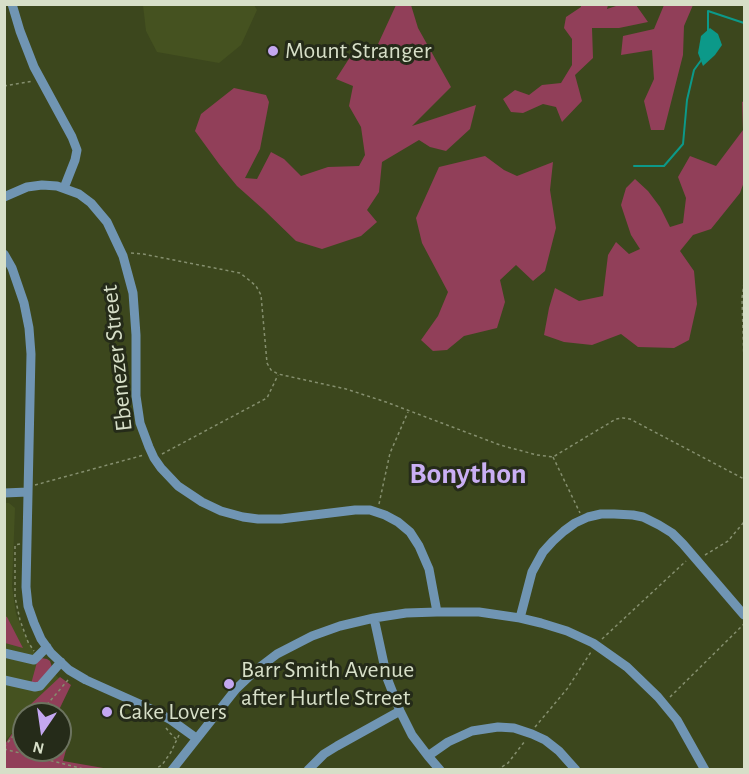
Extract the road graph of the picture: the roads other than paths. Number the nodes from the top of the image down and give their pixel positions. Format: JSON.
{"nodes":[{"id":1,"x":12,"y":4,"type":"edge"},
{"id":2,"x":64,"y":188,"type":"junction"},
{"id":3,"x":4,"y":197,"type":"edge"},
{"id":4,"x":4,"y":254,"type":"edge"},
{"id":5,"x":31,"y":488,"type":"junction"},
{"id":6,"x":4,"y":493,"type":"edge"},
{"id":7,"x":437,"y":612,"type":"junction"},
{"id":8,"x":744,"y":615,"type":"edge"},
{"id":9,"x":374,"y":618,"type":"junction"},
{"id":10,"x":520,"y":618,"type":"junction"},
{"id":11,"x":47,"y":647,"type":"junction"},
{"id":12,"x":4,"y":653,"type":"edge"},
{"id":13,"x":61,"y":662,"type":"junction"},
{"id":14,"x":4,"y":680,"type":"edge"},
{"id":15,"x":400,"y":711,"type":"junction"},
{"id":16,"x":196,"y":738,"type":"junction"},
{"id":17,"x":428,"y":756,"type":"junction"},
{"id":18,"x":169,"y":769,"type":"edge"},
{"id":19,"x":308,"y":770,"type":"edge"},
{"id":20,"x":440,"y":770,"type":"edge"},
{"id":21,"x":576,"y":770,"type":"edge"},
{"id":22,"x":705,"y":770,"type":"edge"}],
"edges":[{"from":1,"to":2,"type":"street"},
{"from":2,"to":3,"type":"street","name":"Ebenezer Street"},
{"from":2,"to":7,"type":"street","name":"Ebenezer Street"},
{"from":4,"to":5,"type":"street"},
{"from":5,"to":6,"type":"street"},
{"from":5,"to":11,"type":"street"},
{"from":7,"to":9,"type":"street"},
{"from":7,"to":10,"type":"street"},
{"from":8,"to":10,"type":"street"},
{"from":9,"to":15,"type":"street"},
{"from":9,"to":16,"type":"street"},
{"from":10,"to":22,"type":"street"},
{"from":11,"to":12,"type":"street"},
{"from":11,"to":13,"type":"street"},
{"from":13,"to":14,"type":"street"},
{"from":13,"to":16,"type":"street"},
{"from":15,"to":17,"type":"street"},
{"from":15,"to":19,"type":"street"},
{"from":16,"to":18,"type":"street"},
{"from":17,"to":20,"type":"street"},
{"from":17,"to":21,"type":"street"}]}
